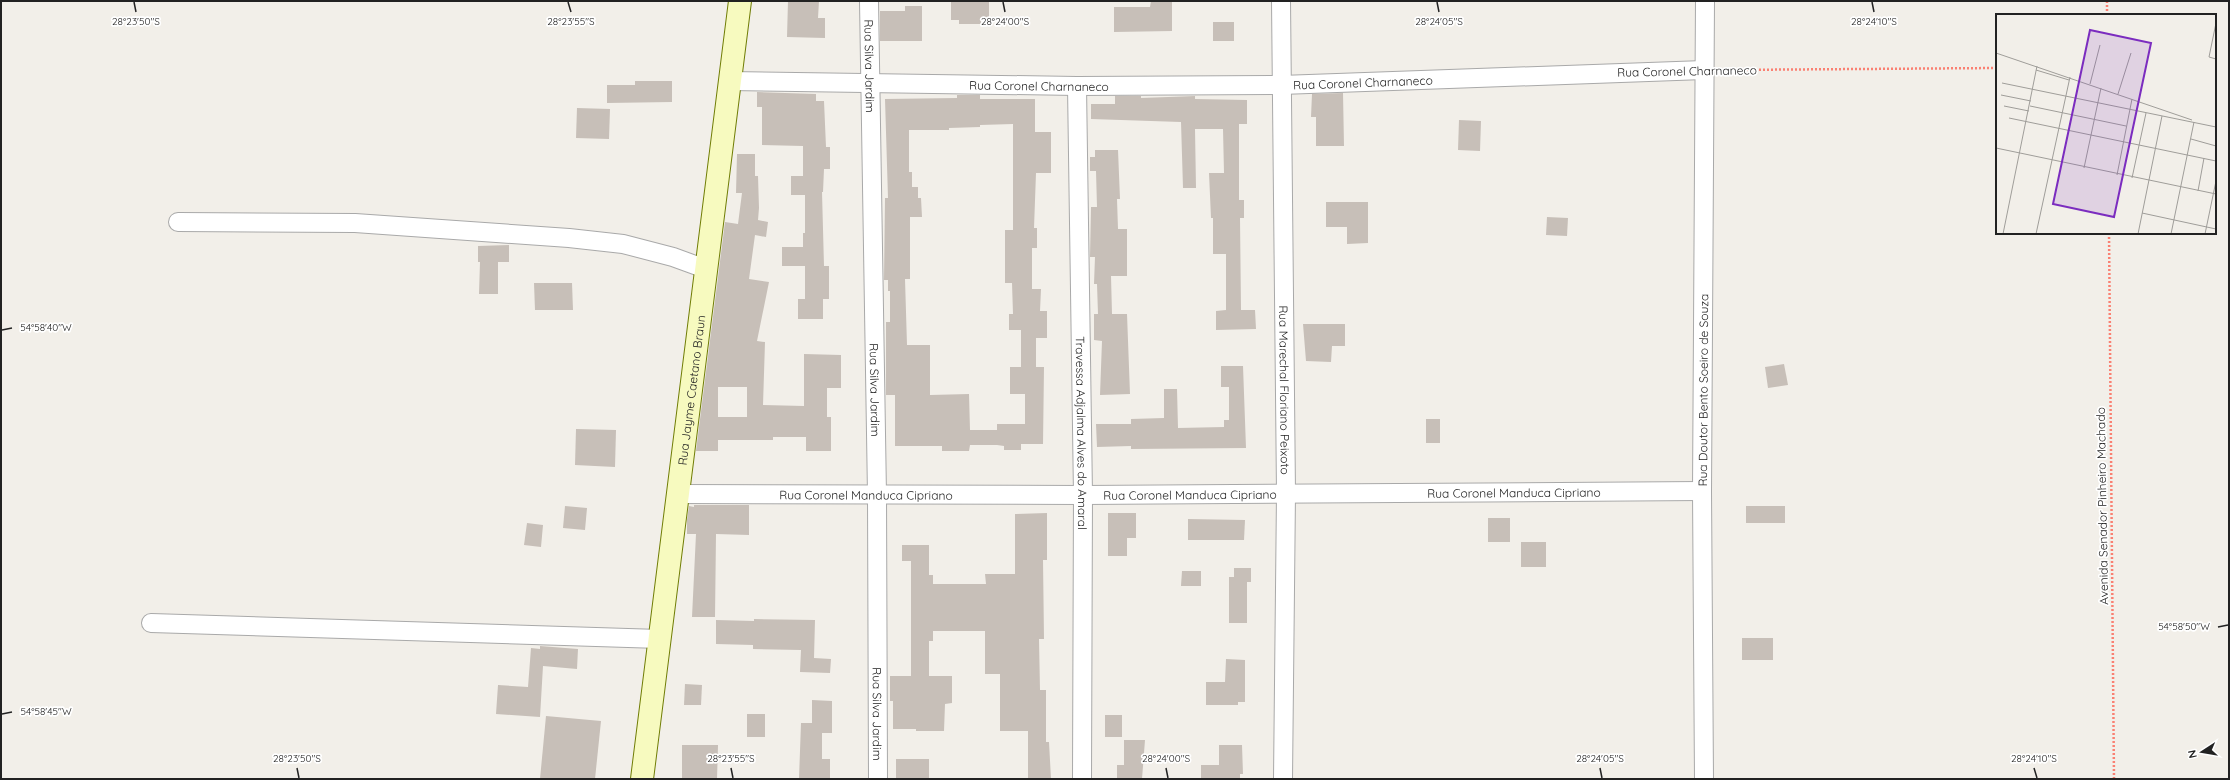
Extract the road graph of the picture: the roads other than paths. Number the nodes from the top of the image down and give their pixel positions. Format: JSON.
{"nodes":[{"id":1,"x":740,"y":1,"type":"edge"},
{"id":2,"x":868,"y":1,"type":"edge"},
{"id":3,"x":1281,"y":1,"type":"edge"},
{"id":4,"x":1705,"y":1,"type":"edge"},
{"id":5,"x":1704,"y":70,"type":"junction"},
{"id":6,"x":729,"y":81,"type":"junction"},
{"id":7,"x":871,"y":84,"type":"junction"},
{"id":8,"x":1281,"y":85,"type":"junction"},
{"id":9,"x":1077,"y":86,"type":"junction"},
{"id":10,"x":178,"y":222,"type":"dead end"},
{"id":11,"x":706,"y":269,"type":"junction"},
{"id":12,"x":1702,"y":491,"type":"junction"},
{"id":13,"x":1286,"y":492,"type":"junction"},
{"id":14,"x":678,"y":494,"type":"junction"},
{"id":15,"x":877,"y":495,"type":"junction"},
{"id":16,"x":1083,"y":495,"type":"junction"},
{"id":17,"x":152,"y":623,"type":"dead end"},
{"id":18,"x":660,"y":639,"type":"junction"},
{"id":19,"x":642,"y":779,"type":"edge"},
{"id":20,"x":878,"y":779,"type":"edge"},
{"id":21,"x":1082,"y":779,"type":"edge"},
{"id":22,"x":1283,"y":779,"type":"edge"},
{"id":23,"x":1704,"y":779,"type":"edge"}],
"edges":[{"from":1,"to":6,"type":"street","name":"Rua Jayme Caetano Braun"},
{"from":2,"to":7,"type":"street","name":"Rua Silva Jardim"},
{"from":3,"to":8,"type":"street","name":"Rua Marechal Floriano Peixoto"},
{"from":4,"to":5,"type":"street","name":"Rua Doutor Bento Soeiro de Souza"},
{"from":5,"to":8,"type":"street","name":"Rua Coronel Charnaneco"},
{"from":5,"to":12,"type":"street","name":"Rua Doutor Bento Soeiro de Souza"},
{"from":6,"to":7,"type":"street","name":"Rua Coronel Charnaneco"},
{"from":6,"to":11,"type":"street","name":"Rua Jayme Caetano Braun"},
{"from":7,"to":9,"type":"street","name":"Rua Coronel Charnaneco"},
{"from":7,"to":15,"type":"street","name":"Rua Silva Jardim"},
{"from":8,"to":9,"type":"street","name":"Rua Coronel Charnaneco"},
{"from":8,"to":13,"type":"street","name":"Rua Marechal Floriano Peixoto"},
{"from":9,"to":16,"type":"street","name":"Travessa Adjalma Alves do Amaral"},
{"from":10,"to":11,"type":"street"},
{"from":11,"to":14,"type":"street","name":"Rua Jayme Caetano Braun"},
{"from":12,"to":13,"type":"street","name":"Rua Coronel Manduca Cipriano"},
{"from":12,"to":23,"type":"street","name":"Rua Doutor Bento Soeiro de Souza"},
{"from":13,"to":16,"type":"street","name":"Rua Coronel Manduca Cipriano"},
{"from":13,"to":22,"type":"street","name":"Rua Marechal Floriano Peixoto"},
{"from":14,"to":15,"type":"street","name":"Rua Coronel Manduca Cipriano"},
{"from":14,"to":18,"type":"street","name":"Rua Jayme Caetano Braun"},
{"from":15,"to":16,"type":"street","name":"Rua Coronel Manduca Cipriano"},
{"from":15,"to":20,"type":"street","name":"Rua Silva Jardim"},
{"from":16,"to":21,"type":"street","name":"Travessa Adjalma Alves do Amaral"},
{"from":17,"to":18,"type":"street"},
{"from":18,"to":19,"type":"street","name":"Rua Jayme Caetano Braun"}]}
